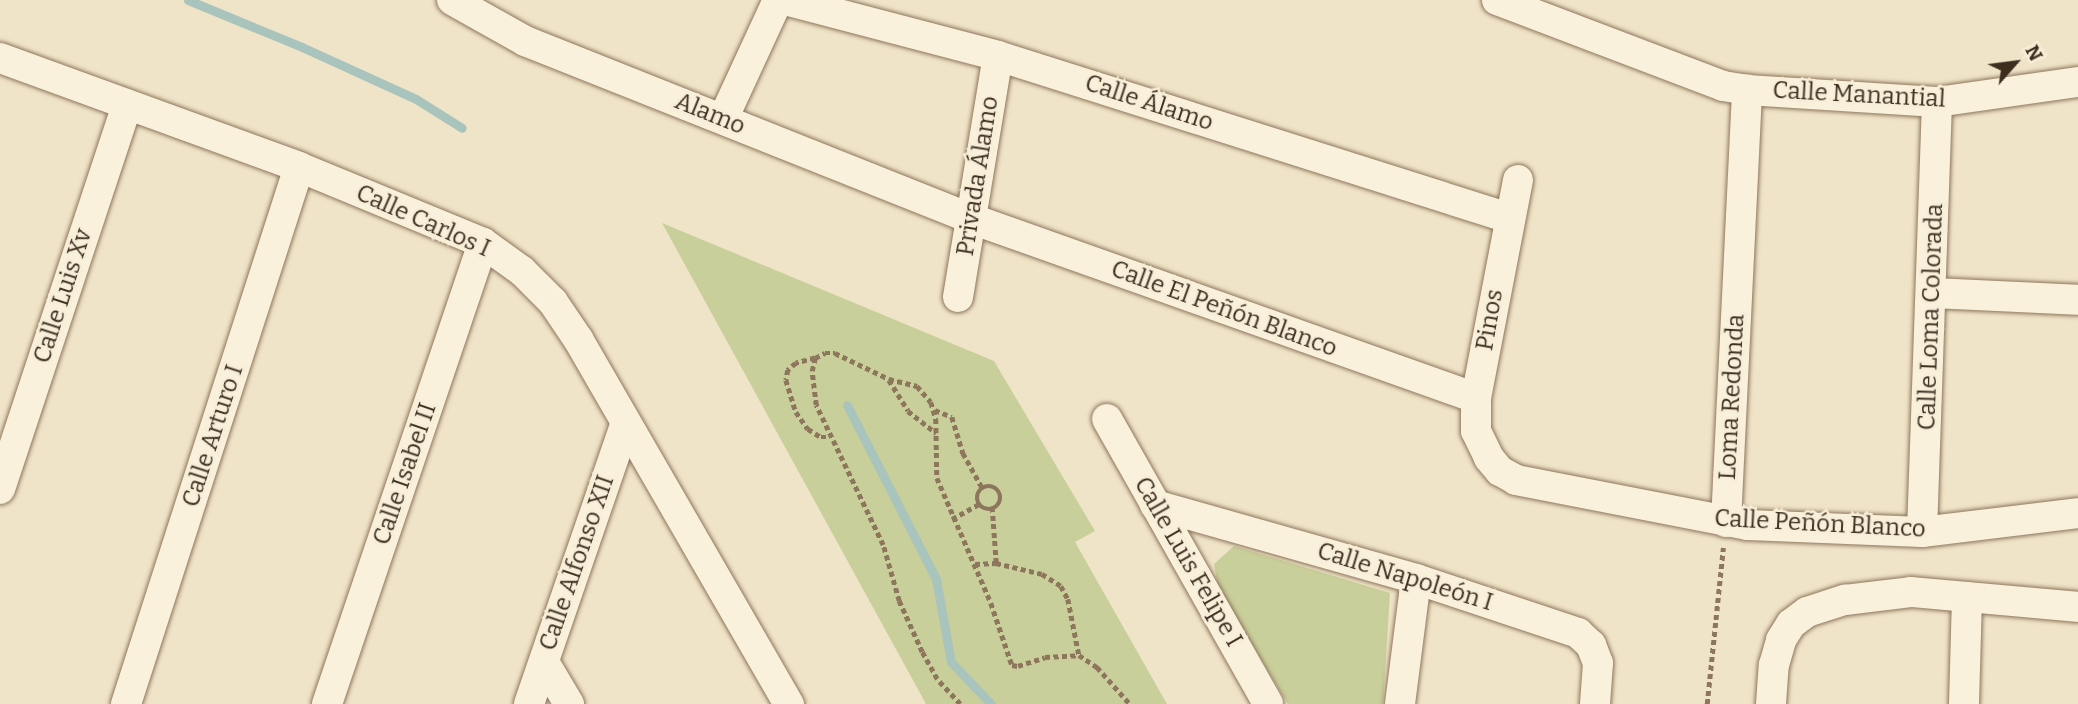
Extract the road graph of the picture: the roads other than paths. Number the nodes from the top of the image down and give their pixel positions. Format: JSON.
{"nodes":[{"id":1,"x":452,"y":0,"type":"edge"},
{"id":2,"x":778,"y":0,"type":"edge"},
{"id":3,"x":785,"y":0,"type":"edge"},
{"id":4,"x":1497,"y":0,"type":"edge"},
{"id":5,"x":998,"y":55,"type":"junction"},
{"id":6,"x":0,"y":58,"type":"edge"},
{"id":7,"x":2078,"y":82,"type":"edge"},
{"id":8,"x":1735,"y":88,"type":"junction"},
{"id":9,"x":1937,"y":102,"type":"junction"},
{"id":10,"x":127,"y":104,"type":"junction"},
{"id":11,"x":723,"y":119,"type":"junction"},
{"id":12,"x":299,"y":167,"type":"junction"},
{"id":13,"x":1518,"y":180,"type":"dead end"},
{"id":14,"x":1509,"y":218,"type":"junction"},
{"id":15,"x":972,"y":219,"type":"junction"},
{"id":16,"x":482,"y":243,"type":"junction"},
{"id":17,"x":1933,"y":293,"type":"junction"},
{"id":18,"x":958,"y":297,"type":"dead end"},
{"id":19,"x":2078,"y":300,"type":"edge"},
{"id":20,"x":1476,"y":398,"type":"junction"},
{"id":21,"x":1107,"y":419,"type":"dead end"},
{"id":22,"x":626,"y":423,"type":"junction"},
{"id":23,"x":1489,"y":458,"type":"joint"},
{"id":24,"x":0,"y":489,"type":"edge"},
{"id":25,"x":1155,"y":505,"type":"junction"},
{"id":26,"x":2078,"y":513,"type":"edge"},
{"id":27,"x":1726,"y":522,"type":"junction"},
{"id":28,"x":1923,"y":532,"type":"junction"},
{"id":29,"x":1416,"y":579,"type":"junction"},
{"id":30,"x":1967,"y":597,"type":"junction"},
{"id":31,"x":2078,"y":607,"type":"edge"},
{"id":32,"x":544,"y":662,"type":"junction"},
{"id":33,"x":126,"y":704,"type":"edge"},
{"id":34,"x":327,"y":704,"type":"edge"},
{"id":35,"x":529,"y":704,"type":"edge"},
{"id":36,"x":569,"y":704,"type":"edge"},
{"id":37,"x":789,"y":704,"type":"edge"},
{"id":38,"x":1268,"y":704,"type":"edge"},
{"id":39,"x":1399,"y":704,"type":"edge"},
{"id":40,"x":1595,"y":704,"type":"edge"},
{"id":41,"x":1771,"y":704,"type":"edge"},
{"id":42,"x":1964,"y":704,"type":"edge"}],
"edges":[{"from":1,"to":11,"type":"street","name":"Alamo"},
{"from":2,"to":11,"type":"street"},
{"from":3,"to":5,"type":"street","name":"Calle Álamo"},
{"from":4,"to":8,"type":"street","name":"Calle Manantial"},
{"from":5,"to":14,"type":"street","name":"Calle Álamo"},
{"from":5,"to":15,"type":"street","name":"Privada Álamo"},
{"from":6,"to":10,"type":"street","name":"Calle Carlos I"},
{"from":7,"to":9,"type":"street","name":"Calle Manantial"},
{"from":8,"to":9,"type":"street","name":"Calle Manantial"},
{"from":8,"to":27,"type":"street","name":"Loma Redonda"},
{"from":9,"to":17,"type":"street","name":"Calle Loma Colorada"},
{"from":10,"to":12,"type":"street","name":"Calle Carlos I"},
{"from":10,"to":24,"type":"street","name":"Calle Luis Xv"},
{"from":11,"to":15,"type":"street","name":"Alamo"},
{"from":12,"to":16,"type":"street","name":"Calle Carlos I"},
{"from":12,"to":33,"type":"street","name":"Calle Arturo I"},
{"from":13,"to":14,"type":"street","name":"Pinos"},
{"from":14,"to":20,"type":"street","name":"Pinos"},
{"from":15,"to":18,"type":"street","name":"Privada Álamo"},
{"from":15,"to":20,"type":"street","name":"Calle El Peñón Blanco"},
{"from":16,"to":22,"type":"street","name":"Calle Carlos I"},
{"from":16,"to":34,"type":"street","name":"Calle Isabel II"},
{"from":17,"to":19,"type":"street"},
{"from":17,"to":28,"type":"street","name":"Calle Loma Colorada"},
{"from":20,"to":23,"type":"street","name":"Pinos"},
{"from":21,"to":25,"type":"street","name":"Calle Luis Felipe I"},
{"from":22,"to":32,"type":"street","name":"Calle Alfonso XII"},
{"from":22,"to":37,"type":"street","name":"Calle Carlos I"},
{"from":23,"to":27,"type":"street","name":"Calle Peñón Blanco"},
{"from":25,"to":29,"type":"street","name":"Calle Napoleón I"},
{"from":25,"to":38,"type":"street","name":"Calle Luis Felipe I"},
{"from":26,"to":28,"type":"street","name":"Calle Peñón Blanco"},
{"from":27,"to":28,"type":"street","name":"Calle Peñón Blanco"},
{"from":29,"to":39,"type":"street"},
{"from":29,"to":40,"type":"street","name":"Calle Napoleón I"},
{"from":30,"to":31,"type":"street"},
{"from":30,"to":41,"type":"street"},
{"from":30,"to":42,"type":"street"},
{"from":32,"to":35,"type":"street","name":"Calle Alfonso XII"},
{"from":32,"to":36,"type":"street"}]}
